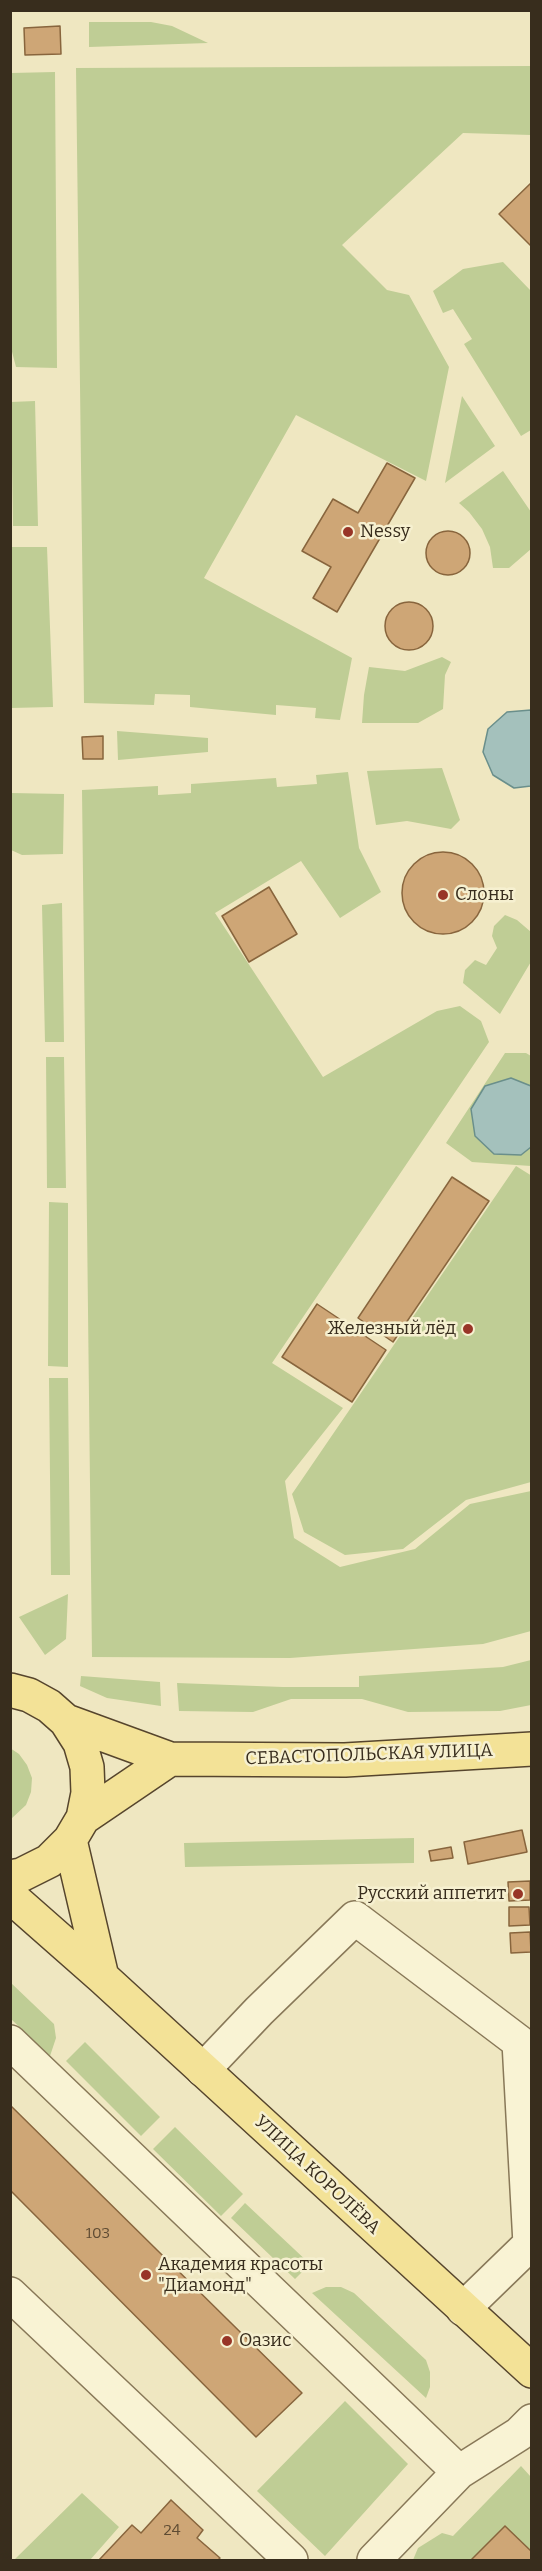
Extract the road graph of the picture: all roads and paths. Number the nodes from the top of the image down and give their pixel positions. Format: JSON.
{"nodes":[{"id":1,"x":10,"y":1690,"type":"edge"},
{"id":2,"x":66,"y":1721,"type":"junction"},
{"id":3,"x":531,"y":1749,"type":"edge"},
{"id":4,"x":170,"y":1760,"type":"junction"},
{"id":5,"x":76,"y":1829,"type":"junction"},
{"id":6,"x":10,"y":1877,"type":"edge"},
{"id":7,"x":10,"y":1896,"type":"edge"},
{"id":8,"x":102,"y":1977,"type":"junction"},
{"id":9,"x":10,"y":2042,"type":"edge"},
{"id":10,"x":203,"y":2070,"type":"junction"},
{"id":11,"x":10,"y":2294,"type":"edge"},
{"id":12,"x":463,"y":2309,"type":"junction"},
{"id":13,"x":531,"y":2372,"type":"edge"},
{"id":14,"x":531,"y":2421,"type":"edge"},
{"id":15,"x":459,"y":2472,"type":"junction"},
{"id":16,"x":291,"y":2560,"type":"edge"},
{"id":17,"x":374,"y":2560,"type":"edge"}],
"edges":[{"from":1,"to":2,"type":"main road"},
{"from":2,"to":4,"type":"main road","name":"СЕВАСТОПОЛЬСКАЯ УЛИЦА"},
{"from":2,"to":5,"type":"main road"},
{"from":3,"to":4,"type":"main road","name":"СЕВАСТОПОЛЬСКАЯ УЛИЦА"},
{"from":4,"to":5,"type":"main road"},
{"from":5,"to":6,"type":"main road"},
{"from":5,"to":8,"type":"main road"},
{"from":7,"to":8,"type":"main road","name":"УЛИЦА КОРОЛЁВА"},
{"from":8,"to":10,"type":"main road","name":"УЛИЦА КОРОЛЁВА"},
{"from":9,"to":15,"type":"lane"},
{"from":10,"to":12,"type":"main road","name":"УЛИЦА КОРОЛЁВА"},
{"from":10,"to":12,"type":"lane"},
{"from":11,"to":16,"type":"lane"},
{"from":12,"to":13,"type":"main road","name":"УЛИЦА КОРОЛЁВА"},
{"from":14,"to":15,"type":"lane"},
{"from":15,"to":17,"type":"lane"}]}
